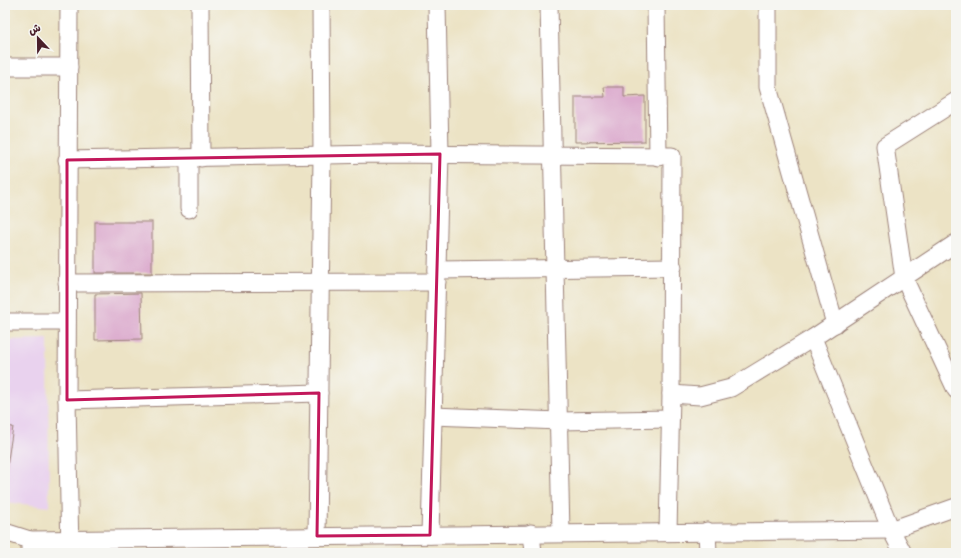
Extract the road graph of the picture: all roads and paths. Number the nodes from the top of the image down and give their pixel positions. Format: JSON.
{"nodes":[{"id":1,"x":69,"y":5,"type":"edge"},
{"id":2,"x":200,"y":5,"type":"edge"},
{"id":3,"x":321,"y":5,"type":"edge"},
{"id":4,"x":437,"y":5,"type":"edge"},
{"id":5,"x":549,"y":5,"type":"edge"},
{"id":6,"x":656,"y":5,"type":"edge"},
{"id":7,"x":768,"y":5,"type":"edge"},
{"id":8,"x":5,"y":67,"type":"edge"},
{"id":9,"x":69,"y":67,"type":"junction"},
{"id":10,"x":956,"y":101,"type":"edge"},
{"id":11,"x":440,"y":154,"type":"junction"},
{"id":12,"x":552,"y":155,"type":"junction"},
{"id":13,"x":322,"y":156,"type":"junction"},
{"id":14,"x":658,"y":157,"type":"junction"},
{"id":15,"x":195,"y":158,"type":"junction"},
{"id":16,"x":67,"y":160,"type":"junction"},
{"id":17,"x":189,"y":209,"type":"dead end"},
{"id":18,"x":956,"y":243,"type":"edge"},
{"id":19,"x":673,"y":267,"type":"junction"},
{"id":20,"x":554,"y":269,"type":"junction"},
{"id":21,"x":437,"y":276,"type":"junction"},
{"id":22,"x":904,"y":278,"type":"junction"},
{"id":23,"x":67,"y":283,"type":"junction"},
{"id":24,"x":320,"y":283,"type":"junction"},
{"id":25,"x":5,"y":322,"type":"edge"},
{"id":26,"x":67,"y":322,"type":"junction"},
{"id":27,"x":835,"y":324,"type":"junction"},
{"id":28,"x":813,"y":338,"type":"junction"},
{"id":29,"x":956,"y":390,"type":"edge"},
{"id":30,"x":319,"y":393,"type":"junction"},
{"id":31,"x":671,"y":394,"type":"junction"},
{"id":32,"x":67,"y":400,"type":"junction"},
{"id":33,"x":433,"y":416,"type":"junction"},
{"id":34,"x":670,"y":419,"type":"junction"},
{"id":35,"x":558,"y":421,"type":"junction"},
{"id":36,"x":956,"y":507,"type":"edge"},
{"id":37,"x":891,"y":530,"type":"junction"},
{"id":38,"x":707,"y":531,"type":"junction"},
{"id":39,"x":5,"y":532,"type":"edge"},
{"id":40,"x":668,"y":532,"type":"junction"},
{"id":41,"x":561,"y":533,"type":"junction"},
{"id":42,"x":531,"y":534,"type":"junction"},
{"id":43,"x":430,"y":535,"type":"junction"},
{"id":44,"x":317,"y":536,"type":"junction"},
{"id":45,"x":70,"y":546,"type":"edge"},
{"id":46,"x":30,"y":547,"type":"edge"},
{"id":47,"x":59,"y":553,"type":"edge"},
{"id":48,"x":533,"y":553,"type":"edge"},
{"id":49,"x":708,"y":553,"type":"edge"},
{"id":50,"x":893,"y":553,"type":"edge"},
{"id":51,"x":903,"y":553,"type":"edge"}],
"edges":[{"from":1,"to":9,"type":"street"},
{"from":2,"to":15,"type":"street"},
{"from":3,"to":13,"type":"street"},
{"from":4,"to":11,"type":"street"},
{"from":5,"to":12,"type":"street"},
{"from":6,"to":14,"type":"street"},
{"from":7,"to":27,"type":"street"},
{"from":8,"to":9,"type":"street"},
{"from":9,"to":16,"type":"street"},
{"from":10,"to":22,"type":"street"},
{"from":11,"to":12,"type":"street"},
{"from":11,"to":13,"type":"street"},
{"from":11,"to":21,"type":"street"},
{"from":12,"to":14,"type":"street"},
{"from":12,"to":20,"type":"street"},
{"from":13,"to":15,"type":"street"},
{"from":13,"to":24,"type":"street"},
{"from":14,"to":19,"type":"street"},
{"from":15,"to":16,"type":"street"},
{"from":15,"to":17,"type":"street"},
{"from":16,"to":23,"type":"street"},
{"from":18,"to":22,"type":"street"},
{"from":19,"to":20,"type":"street"},
{"from":19,"to":31,"type":"street"},
{"from":20,"to":21,"type":"street"},
{"from":20,"to":35,"type":"street"},
{"from":21,"to":24,"type":"street"},
{"from":21,"to":33,"type":"street"},
{"from":22,"to":27,"type":"street"},
{"from":22,"to":29,"type":"street"},
{"from":23,"to":24,"type":"street"},
{"from":23,"to":26,"type":"street"},
{"from":24,"to":30,"type":"street"},
{"from":25,"to":26,"type":"street"},
{"from":26,"to":32,"type":"street"},
{"from":27,"to":28,"type":"street"},
{"from":28,"to":31,"type":"street"},
{"from":28,"to":37,"type":"street"},
{"from":30,"to":32,"type":"street"},
{"from":30,"to":44,"type":"street"},
{"from":31,"to":34,"type":"street"},
{"from":32,"to":45,"type":"street"},
{"from":33,"to":35,"type":"street"},
{"from":33,"to":43,"type":"street"},
{"from":34,"to":35,"type":"street"},
{"from":34,"to":40,"type":"street"},
{"from":35,"to":41,"type":"street"},
{"from":36,"to":37,"type":"street"},
{"from":37,"to":38,"type":"street"},
{"from":37,"to":50,"type":"street"},
{"from":37,"to":51,"type":"street"},
{"from":38,"to":40,"type":"street"},
{"from":38,"to":49,"type":"street"},
{"from":39,"to":46,"type":"street"},
{"from":40,"to":41,"type":"street"},
{"from":41,"to":42,"type":"street"},
{"from":42,"to":43,"type":"street"},
{"from":42,"to":48,"type":"street"},
{"from":43,"to":44,"type":"street"},
{"from":44,"to":45,"type":"street"},
{"from":45,"to":46,"type":"street"},
{"from":46,"to":47,"type":"street"}]}
